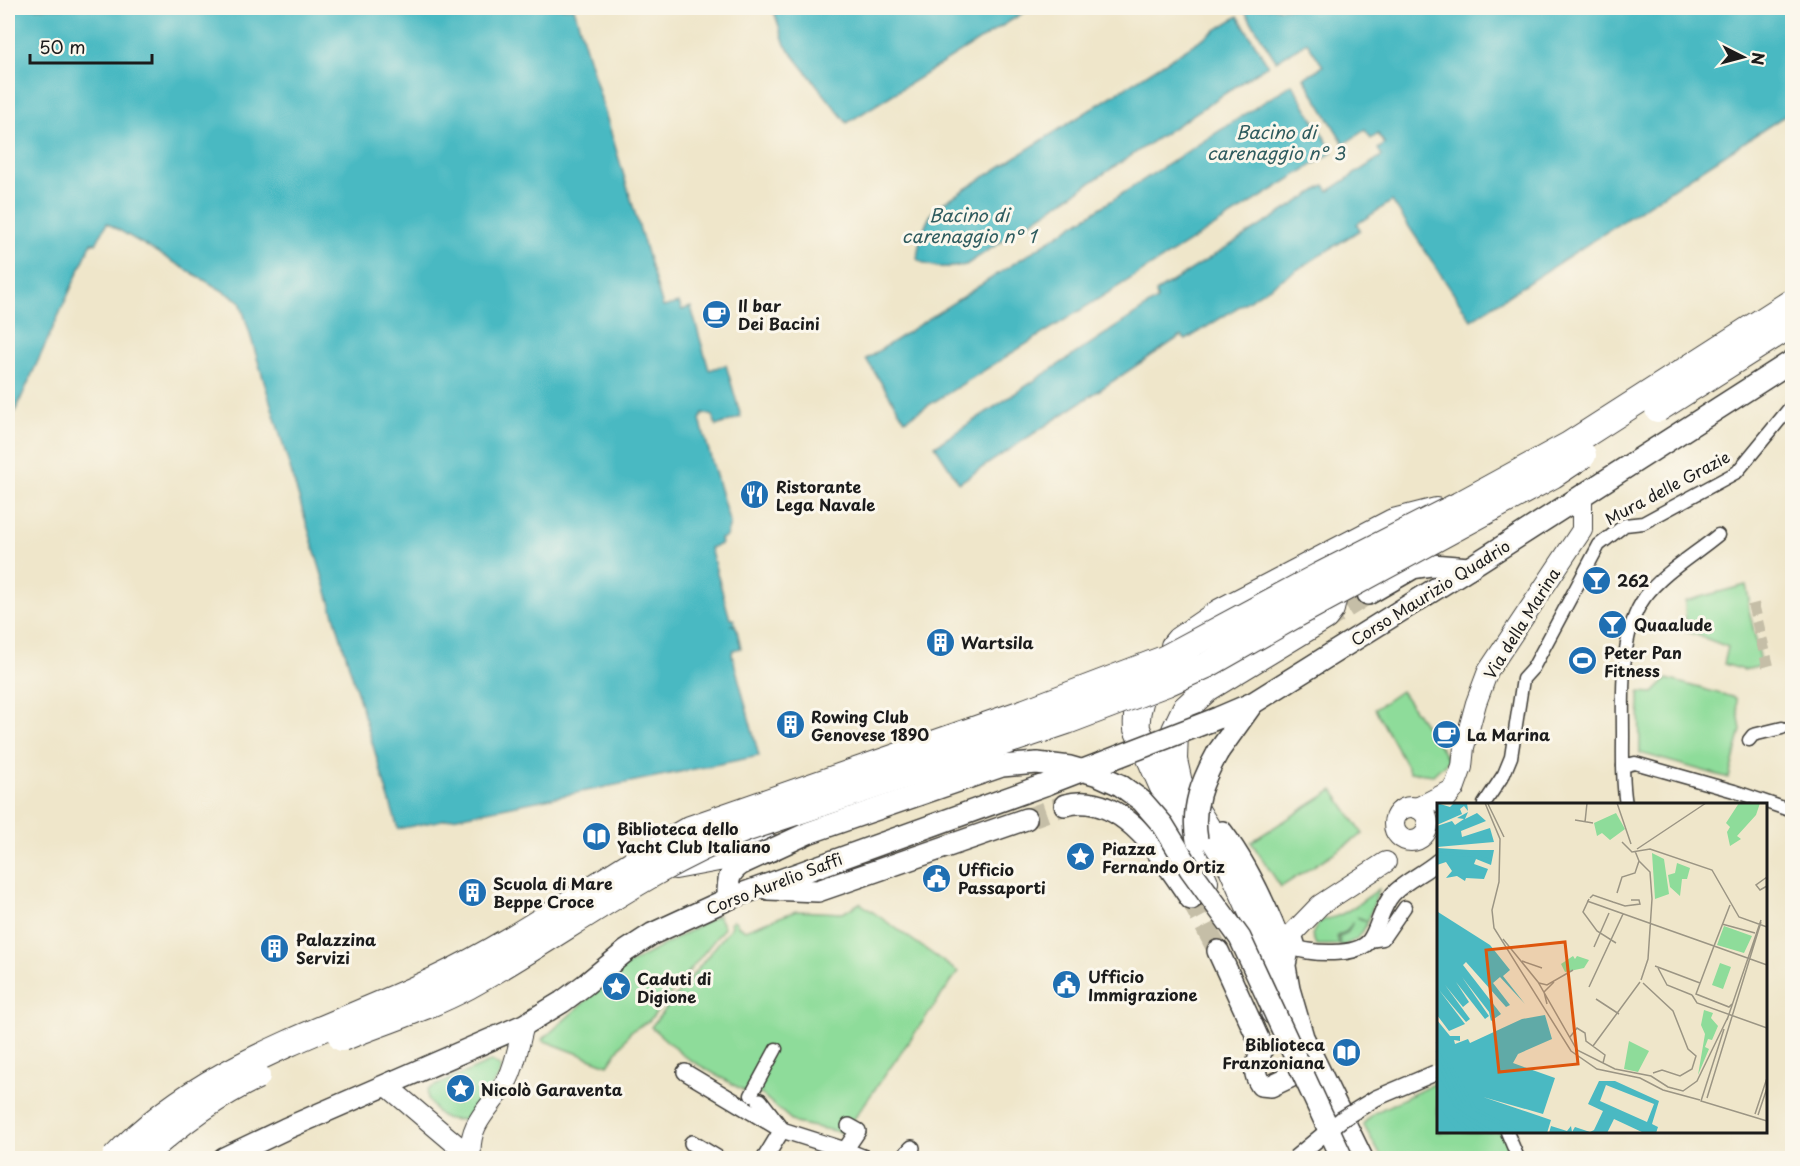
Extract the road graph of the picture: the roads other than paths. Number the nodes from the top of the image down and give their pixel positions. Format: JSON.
{"nodes":[{"id":1,"x":1792,"y":302,"type":"edge"},
{"id":2,"x":1792,"y":324,"type":"edge"},
{"id":3,"x":1792,"y":361,"type":"edge"},
{"id":4,"x":1792,"y":405,"type":"edge"},
{"id":5,"x":1582,"y":496,"type":"junction"},
{"id":6,"x":1459,"y":506,"type":"junction"},
{"id":7,"x":1718,"y":535,"type":"dead end"},
{"id":8,"x":1469,"y":568,"type":"junction"},
{"id":9,"x":1335,"y":592,"type":"junction"},
{"id":10,"x":1368,"y":594,"type":"tunnel mouth"},
{"id":11,"x":1253,"y":703,"type":"junction"},
{"id":12,"x":1782,"y":728,"type":"dead end"},
{"id":13,"x":1749,"y":740,"type":"dead end"},
{"id":14,"x":1180,"y":760,"type":"dead end"},
{"id":15,"x":1623,"y":766,"type":"junction"},
{"id":16,"x":1011,"y":784,"type":"junction"},
{"id":17,"x":1047,"y":784,"type":"joint"},
{"id":18,"x":1448,"y":797,"type":"edge"},
{"id":19,"x":1485,"y":803,"type":"edge"},
{"id":20,"x":1626,"y":803,"type":"edge"},
{"id":21,"x":1065,"y":805,"type":"tunnel mouth"},
{"id":22,"x":1195,"y":810,"type":"junction"},
{"id":23,"x":1792,"y":811,"type":"edge"},
{"id":24,"x":1428,"y":812,"type":"edge"},
{"id":25,"x":1026,"y":819,"type":"tunnel mouth"},
{"id":26,"x":1405,"y":838,"type":"junction"},
{"id":27,"x":1437,"y":862,"type":"edge"},
{"id":28,"x":657,"y":870,"type":"junction"},
{"id":29,"x":755,"y":889,"type":"junction"},
{"id":30,"x":728,"y":898,"type":"junction"},
{"id":31,"x":1191,"y":899,"type":"tunnel mouth"},
{"id":32,"x":1406,"y":907,"type":"dead end"},
{"id":33,"x":1369,"y":941,"type":"junction"},
{"id":34,"x":1230,"y":943,"type":"junction"},
{"id":35,"x":1286,"y":949,"type":"junction"},
{"id":36,"x":1274,"y":1012,"type":"junction"},
{"id":37,"x":524,"y":1025,"type":"junction"},
{"id":38,"x":1303,"y":1037,"type":"junction"},
{"id":39,"x":776,"y":1049,"type":"dead end"},
{"id":40,"x":685,"y":1072,"type":"dead end"},
{"id":41,"x":1293,"y":1073,"type":"junction"},
{"id":42,"x":1437,"y":1073,"type":"edge"},
{"id":43,"x":386,"y":1085,"type":"junction"},
{"id":44,"x":755,"y":1098,"type":"joint"},
{"id":45,"x":849,"y":1125,"type":"dead end"},
{"id":46,"x":782,"y":1131,"type":"junction"},
{"id":47,"x":1509,"y":1139,"type":"edge"},
{"id":48,"x":692,"y":1143,"type":"dead end"},
{"id":49,"x":845,"y":1150,"type":"junction"},
{"id":50,"x":1340,"y":1157,"type":"edge"},
{"id":51,"x":115,"y":1158,"type":"edge"},
{"id":52,"x":140,"y":1158,"type":"edge"},
{"id":53,"x":224,"y":1158,"type":"edge"},
{"id":54,"x":472,"y":1158,"type":"edge"},
{"id":55,"x":717,"y":1158,"type":"edge"},
{"id":56,"x":765,"y":1158,"type":"edge"},
{"id":57,"x":865,"y":1158,"type":"edge"},
{"id":58,"x":1295,"y":1158,"type":"edge"},
{"id":59,"x":1362,"y":1158,"type":"edge"},
{"id":60,"x":1518,"y":1158,"type":"edge"}],
"edges":[{"from":1,"to":6,"type":"highway","bridge":true},
{"from":2,"to":9,"type":"highway","bridge":true},
{"from":3,"to":5,"type":"main road","name":"Corso Maurizio Quadrio"},
{"from":4,"to":19,"type":"street","name":"Mura delle Grazie"},
{"from":5,"to":8,"type":"main road","name":"Corso Maurizio Quadrio"},
{"from":5,"to":18,"type":"street","name":"Via della Marina"},
{"from":6,"to":34,"type":"highway","bridge":true},
{"from":6,"to":51,"type":"highway","bridge":true},
{"from":7,"to":15,"type":"street"},
{"from":8,"to":10,"type":"main road"},
{"from":8,"to":11,"type":"main road","name":"Corso Maurizio Quadrio"},
{"from":9,"to":22,"type":"highway","bridge":true},
{"from":9,"to":28,"type":"highway","bridge":true},
{"from":11,"to":17,"type":"main road","name":"Corso Maurizio Quadrio","bridge":true},
{"from":11,"to":22,"type":"main road","bridge":true},
{"from":12,"to":13,"type":"street"},
{"from":14,"to":35,"type":"main road"},
{"from":15,"to":20,"type":"street"},
{"from":15,"to":23,"type":"street"},
{"from":16,"to":17,"type":"main road","name":"Corso Aurelio Saffi"},
{"from":16,"to":28,"type":"highway","bridge":true},
{"from":16,"to":29,"type":"main road","name":"Corso Aurelio Saffi"},
{"from":16,"to":34,"type":"highway"},
{"from":21,"to":31,"type":"main road"},
{"from":22,"to":34,"type":"main road","bridge":true},
{"from":22,"to":36,"type":"highway","bridge":true},
{"from":24,"to":26,"type":"street"},
{"from":24,"to":26,"type":"street"},
{"from":25,"to":29,"type":"main road"},
{"from":26,"to":35,"type":"street"},
{"from":27,"to":33,"type":"street"},
{"from":28,"to":52,"type":"highway","bridge":true},
{"from":29,"to":30,"type":"main road","name":"Corso Aurelio Saffi"},
{"from":30,"to":34,"type":"main road","bridge":true},
{"from":30,"to":37,"type":"main road","name":"Corso Aurelio Saffi"},
{"from":32,"to":33,"type":"street"},
{"from":33,"to":35,"type":"street"},
{"from":34,"to":36,"type":"main road","bridge":true},
{"from":34,"to":41,"type":"main road"},
{"from":34,"to":41,"type":"main road"},
{"from":35,"to":38,"type":"main road"},
{"from":36,"to":50,"type":"main road","bridge":true},
{"from":37,"to":43,"type":"main road","name":"Corso Aurelio Saffi"},
{"from":37,"to":54,"type":"street"},
{"from":38,"to":41,"type":"main road"},
{"from":38,"to":59,"type":"main road"},
{"from":39,"to":44,"type":"street"},
{"from":40,"to":46,"type":"street"},
{"from":41,"to":50,"type":"main road"},
{"from":42,"to":58,"type":"street","bridge":true},
{"from":43,"to":53,"type":"main road","name":"Corso Aurelio Saffi"},
{"from":43,"to":54,"type":"street"},
{"from":44,"to":46,"type":"street"},
{"from":45,"to":49,"type":"street"},
{"from":46,"to":49,"type":"street"},
{"from":46,"to":56,"type":"street"},
{"from":47,"to":60,"type":"street"},
{"from":48,"to":55,"type":"street"},
{"from":49,"to":57,"type":"street"}]}
